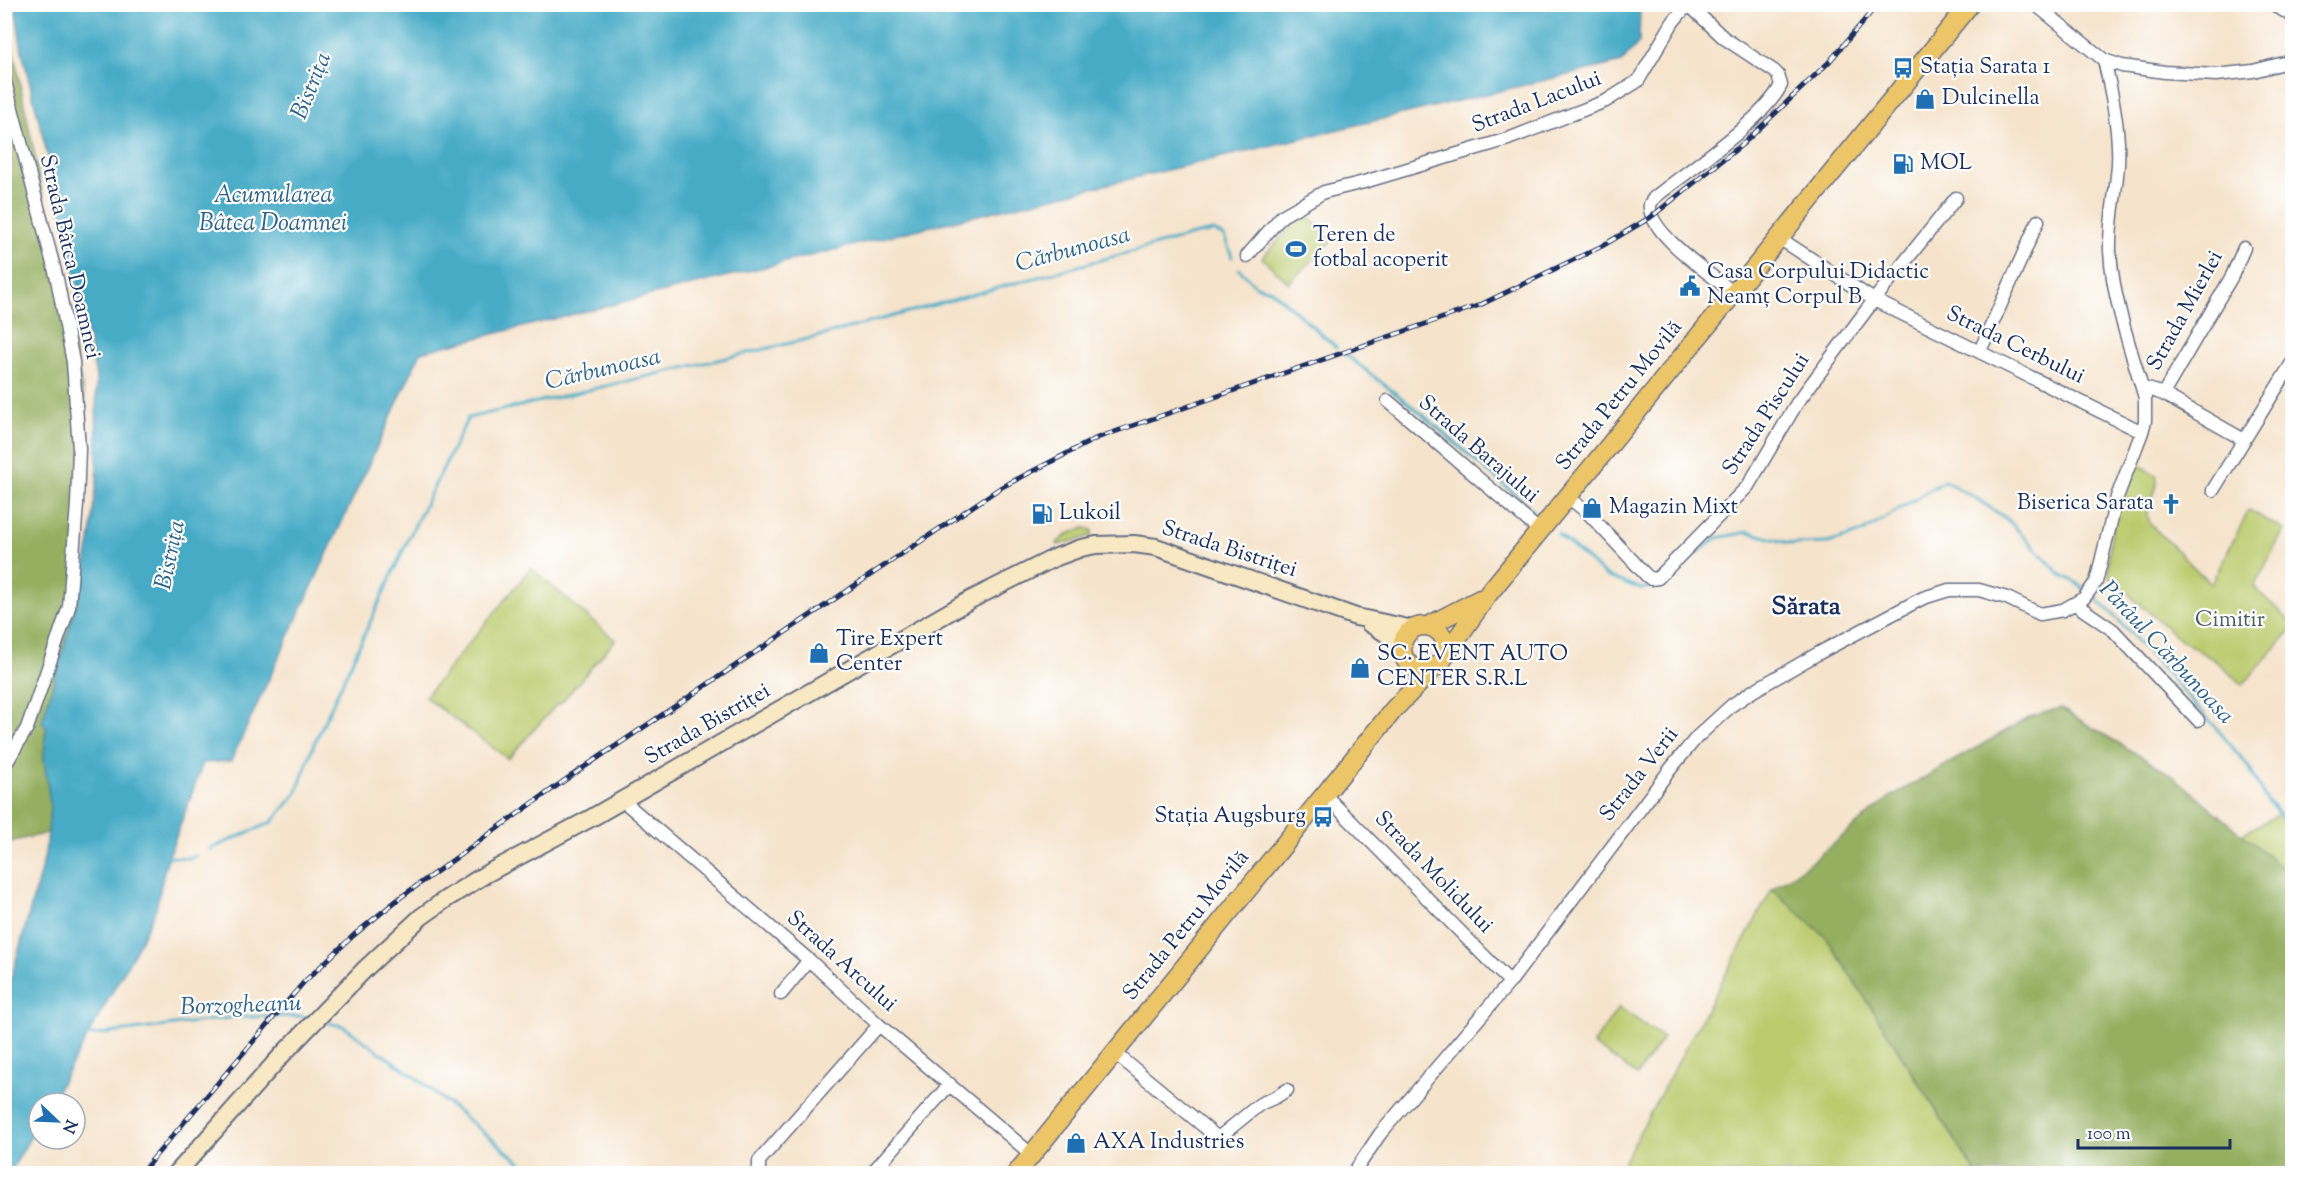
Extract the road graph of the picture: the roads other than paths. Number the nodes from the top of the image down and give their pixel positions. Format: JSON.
{"nodes":[{"id":1,"x":1970,"y":4,"type":"edge"},
{"id":2,"x":2035,"y":4,"type":"edge"},
{"id":3,"x":2274,"y":4,"type":"edge"},
{"id":4,"x":1692,"y":6,"type":"edge"},
{"id":5,"x":2292,"y":16,"type":"edge"},
{"id":6,"x":2104,"y":60,"type":"junction"},
{"id":7,"x":2292,"y":61,"type":"edge"},
{"id":8,"x":4,"y":78,"type":"edge"},
{"id":9,"x":1956,"y":198,"type":"dead end"},
{"id":10,"x":2038,"y":221,"type":"dead end"},
{"id":11,"x":1779,"y":238,"type":"junction"},
{"id":12,"x":2244,"y":248,"type":"dead end"},
{"id":13,"x":1247,"y":255,"type":"dead end"},
{"id":14,"x":1734,"y":293,"type":"junction"},
{"id":15,"x":1874,"y":300,"type":"junction"},
{"id":16,"x":1980,"y":351,"type":"junction"},
{"id":17,"x":2292,"y":363,"type":"edge"},
{"id":18,"x":2142,"y":387,"type":"junction"},
{"id":19,"x":2163,"y":394,"type":"junction"},
{"id":20,"x":1388,"y":401,"type":"dead end"},
{"id":21,"x":2142,"y":432,"type":"junction"},
{"id":22,"x":2244,"y":440,"type":"junction"},
{"id":23,"x":2213,"y":490,"type":"dead end"},
{"id":24,"x":1568,"y":497,"type":"junction"},
{"id":25,"x":1540,"y":531,"type":"junction"},
{"id":26,"x":1489,"y":594,"type":"junction"},
{"id":27,"x":2084,"y":597,"type":"junction"},
{"id":28,"x":1356,"y":617,"type":"junction"},
{"id":29,"x":1421,"y":627,"type":"junction"},
{"id":30,"x":1406,"y":656,"type":"junction"},
{"id":31,"x":1441,"y":661,"type":"junction"},
{"id":32,"x":1395,"y":708,"type":"junction"},
{"id":33,"x":2198,"y":720,"type":"dead end"},
{"id":34,"x":4,"y":767,"type":"edge"},
{"id":35,"x":1325,"y":795,"type":"junction"},
{"id":36,"x":622,"y":800,"type":"junction"},
{"id":37,"x":809,"y":960,"type":"junction"},
{"id":38,"x":1510,"y":982,"type":"junction"},
{"id":39,"x":781,"y":994,"type":"dead end"},
{"id":40,"x":879,"y":1025,"type":"junction"},
{"id":41,"x":1115,"y":1053,"type":"junction"},
{"id":42,"x":950,"y":1084,"type":"junction"},
{"id":43,"x":1287,"y":1090,"type":"dead end"},
{"id":44,"x":1032,"y":1154,"type":"junction"},
{"id":45,"x":759,"y":1172,"type":"edge"},
{"id":46,"x":176,"y":1173,"type":"edge"},
{"id":47,"x":872,"y":1173,"type":"edge"},
{"id":48,"x":1016,"y":1173,"type":"edge"},
{"id":49,"x":1353,"y":1173,"type":"edge"}],
"edges":[{"from":1,"to":11,"type":"main road","name":"Strada Petru Movilă"},
{"from":2,"to":6,"type":"street"},
{"from":3,"to":5,"type":"street"},
{"from":4,"to":13,"type":"street","name":"Strada Lacului"},
{"from":4,"to":14,"type":"street","name":"Strada Lacului"},
{"from":6,"to":7,"type":"street"},
{"from":6,"to":18,"type":"street"},
{"from":8,"to":34,"type":"street","name":"Strada Bâtca Doamnei"},
{"from":9,"to":15,"type":"street","name":"Strada Piscului"},
{"from":10,"to":16,"type":"street"},
{"from":11,"to":14,"type":"main road","name":"Strada Petru Movilă"},
{"from":11,"to":15,"type":"street","name":"Strada Cerbului"},
{"from":12,"to":19,"type":"street","name":"Strada Mierlei"},
{"from":14,"to":24,"type":"main road","name":"Strada Petru Movilă"},
{"from":15,"to":16,"type":"street","name":"Strada Cerbului"},
{"from":15,"to":24,"type":"street","name":"Strada Piscului"},
{"from":16,"to":21,"type":"street","name":"Strada Cerbului"},
{"from":17,"to":22,"type":"street"},
{"from":18,"to":19,"type":"street"},
{"from":18,"to":21,"type":"street"},
{"from":19,"to":22,"type":"street"},
{"from":20,"to":25,"type":"street","name":"Strada Barajului"},
{"from":21,"to":27,"type":"street"},
{"from":22,"to":23,"type":"street"},
{"from":24,"to":25,"type":"main road","name":"Strada Petru Movilă"},
{"from":25,"to":26,"type":"main road","name":"Strada Petru Movilă"},
{"from":26,"to":29,"type":"main road","name":"Strada Petru Movilă"},
{"from":26,"to":31,"type":"main road","name":"Strada Petru Movilă"},
{"from":27,"to":33,"type":"street"},
{"from":27,"to":38,"type":"street","name":"Strada Verii"},
{"from":28,"to":29,"type":"main road","name":"Strada Bistriței"},
{"from":28,"to":30,"type":"main road","name":"Strada Bistriței"},
{"from":28,"to":36,"type":"main road","name":"Strada Bistriței"},
{"from":29,"to":30,"type":"main road"},
{"from":29,"to":31,"type":"main road"},
{"from":30,"to":31,"type":"main road"},
{"from":30,"to":32,"type":"main road","name":"Strada Petru Movilă"},
{"from":31,"to":32,"type":"main road","name":"Strada Petru Movilă"},
{"from":32,"to":35,"type":"main road","name":"Strada Petru Movilă"},
{"from":35,"to":38,"type":"street","name":"Strada Molidului"},
{"from":35,"to":41,"type":"main road","name":"Strada Petru Movilă"},
{"from":36,"to":37,"type":"street","name":"Strada Arcului"},
{"from":36,"to":46,"type":"main road","name":"Strada Bistriței"},
{"from":37,"to":39,"type":"street"},
{"from":37,"to":40,"type":"street","name":"Strada Arcului"},
{"from":38,"to":49,"type":"street","name":"Strada Verii"},
{"from":40,"to":42,"type":"street","name":"Strada Arcului"},
{"from":40,"to":45,"type":"street"},
{"from":41,"to":43,"type":"street"},
{"from":41,"to":44,"type":"main road","name":"Strada Petru Movilă"},
{"from":42,"to":44,"type":"street","name":"Strada Arcului"},
{"from":42,"to":47,"type":"street"},
{"from":44,"to":48,"type":"main road","name":"Strada Petru Movilă"}]}
